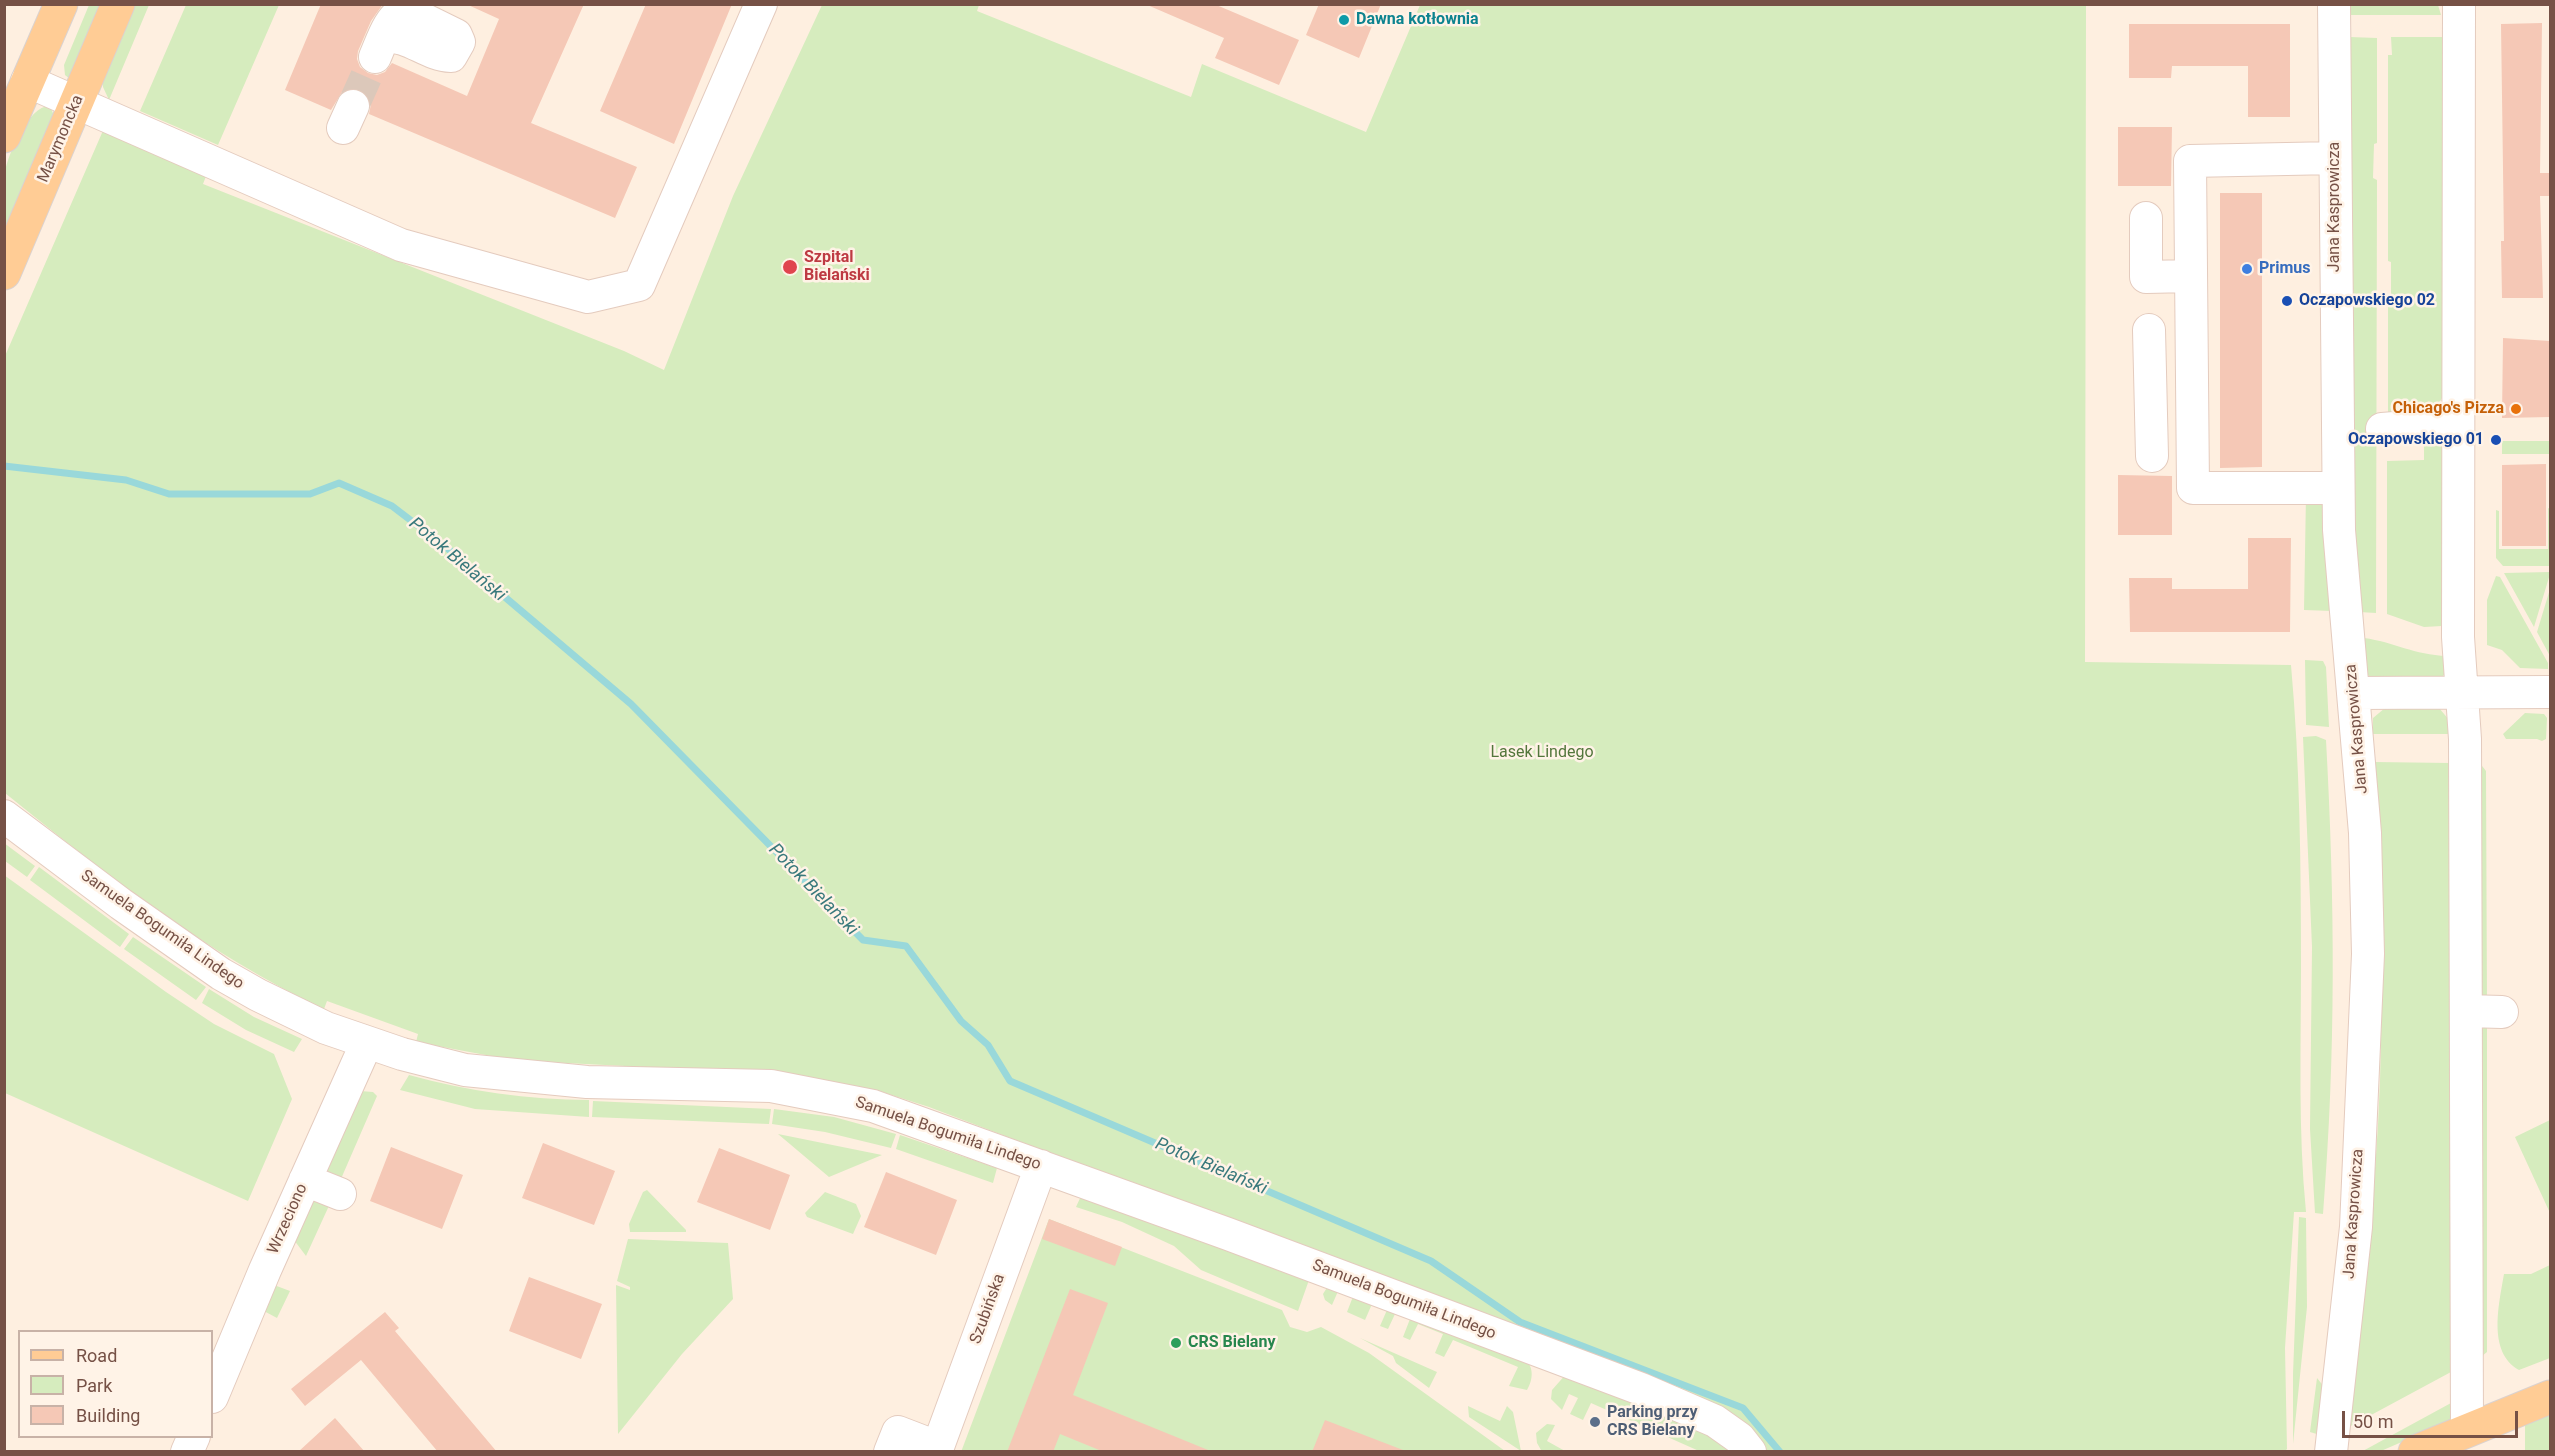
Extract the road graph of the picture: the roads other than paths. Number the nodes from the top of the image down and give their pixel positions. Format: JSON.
{"nodes":[{"id":1,"x":61,"y":4,"type":"edge"},
{"id":2,"x":118,"y":4,"type":"edge"},
{"id":3,"x":761,"y":4,"type":"edge"},
{"id":4,"x":2334,"y":4,"type":"edge"},
{"id":5,"x":2459,"y":4,"type":"edge"},
{"id":6,"x":27,"y":81,"type":"junction"},
{"id":7,"x":77,"y":102,"type":"junction"},
{"id":8,"x":4,"y":136,"type":"edge"},
{"id":9,"x":2335,"y":158,"type":"junction"},
{"id":10,"x":2146,"y":218,"type":"dead end"},
{"id":11,"x":4,"y":273,"type":"edge"},
{"id":12,"x":2191,"y":276,"type":"junction"},
{"id":13,"x":2192,"y":329,"type":"junction"},
{"id":14,"x":2458,"y":423,"type":"junction"},
{"id":15,"x":2382,"y":429,"type":"dead end"},
{"id":16,"x":2152,"y":456,"type":"dead end"},
{"id":17,"x":2338,"y":488,"type":"junction"},
{"id":18,"x":2462,"y":692,"type":"junction"},
{"id":19,"x":2550,"y":692,"type":"edge"},
{"id":20,"x":2355,"y":693,"type":"junction"},
{"id":21,"x":8,"y":820,"type":"edge"},
{"id":22,"x":2466,"y":1011,"type":"junction"},
{"id":23,"x":2502,"y":1012,"type":"dead end"},
{"id":24,"x":367,"y":1042,"type":"junction"},
{"id":25,"x":1041,"y":1167,"type":"junction"},
{"id":26,"x":305,"y":1180,"type":"junction"},
{"id":27,"x":340,"y":1194,"type":"dead end"},
{"id":28,"x":213,"y":1394,"type":"edge"},
{"id":29,"x":2550,"y":1397,"type":"edge"},
{"id":30,"x":194,"y":1438,"type":"edge"},
{"id":31,"x":2467,"y":1440,"type":"edge"},
{"id":32,"x":936,"y":1449,"type":"edge"},
{"id":33,"x":188,"y":1452,"type":"edge"},
{"id":34,"x":890,"y":1452,"type":"edge"},
{"id":35,"x":1750,"y":1452,"type":"edge"},
{"id":36,"x":2331,"y":1452,"type":"edge"},
{"id":37,"x":2415,"y":1452,"type":"edge"}],
"edges":[{"from":1,"to":6,"type":"main road"},
{"from":2,"to":7,"type":"main road","name":"Marymoncka"},
{"from":3,"to":7,"type":"street"},
{"from":4,"to":9,"type":"street","name":"Jana Kasprowicza"},
{"from":5,"to":14,"type":"street"},
{"from":6,"to":7,"type":"street"},
{"from":6,"to":8,"type":"main road"},
{"from":7,"to":11,"type":"main road","name":"Marymoncka"},
{"from":9,"to":12,"type":"street"},
{"from":9,"to":17,"type":"street","name":"Jana Kasprowicza"},
{"from":10,"to":12,"type":"street"},
{"from":12,"to":13,"type":"street"},
{"from":13,"to":16,"type":"street"},
{"from":13,"to":17,"type":"street"},
{"from":14,"to":15,"type":"street"},
{"from":14,"to":18,"type":"street"},
{"from":17,"to":20,"type":"street","name":"Jana Kasprowicza"},
{"from":18,"to":19,"type":"street"},
{"from":18,"to":20,"type":"street"},
{"from":18,"to":22,"type":"street"},
{"from":20,"to":36,"type":"street","name":"Jana Kasprowicza"},
{"from":21,"to":24,"type":"street","name":"Samuela Bogumiła Lindego"},
{"from":22,"to":23,"type":"street"},
{"from":22,"to":31,"type":"street"},
{"from":24,"to":25,"type":"street","name":"Samuela Bogumiła Lindego"},
{"from":24,"to":26,"type":"street","name":"Wrzeciono"},
{"from":25,"to":32,"type":"street","name":"Szubińska"},
{"from":25,"to":35,"type":"street","name":"Samuela Bogumiła Lindego"},
{"from":26,"to":27,"type":"street"},
{"from":26,"to":28,"type":"street","name":"Wrzeciono"},
{"from":29,"to":31,"type":"main road"},
{"from":30,"to":33,"type":"street"},
{"from":31,"to":37,"type":"main road"},
{"from":32,"to":34,"type":"street"}]}
